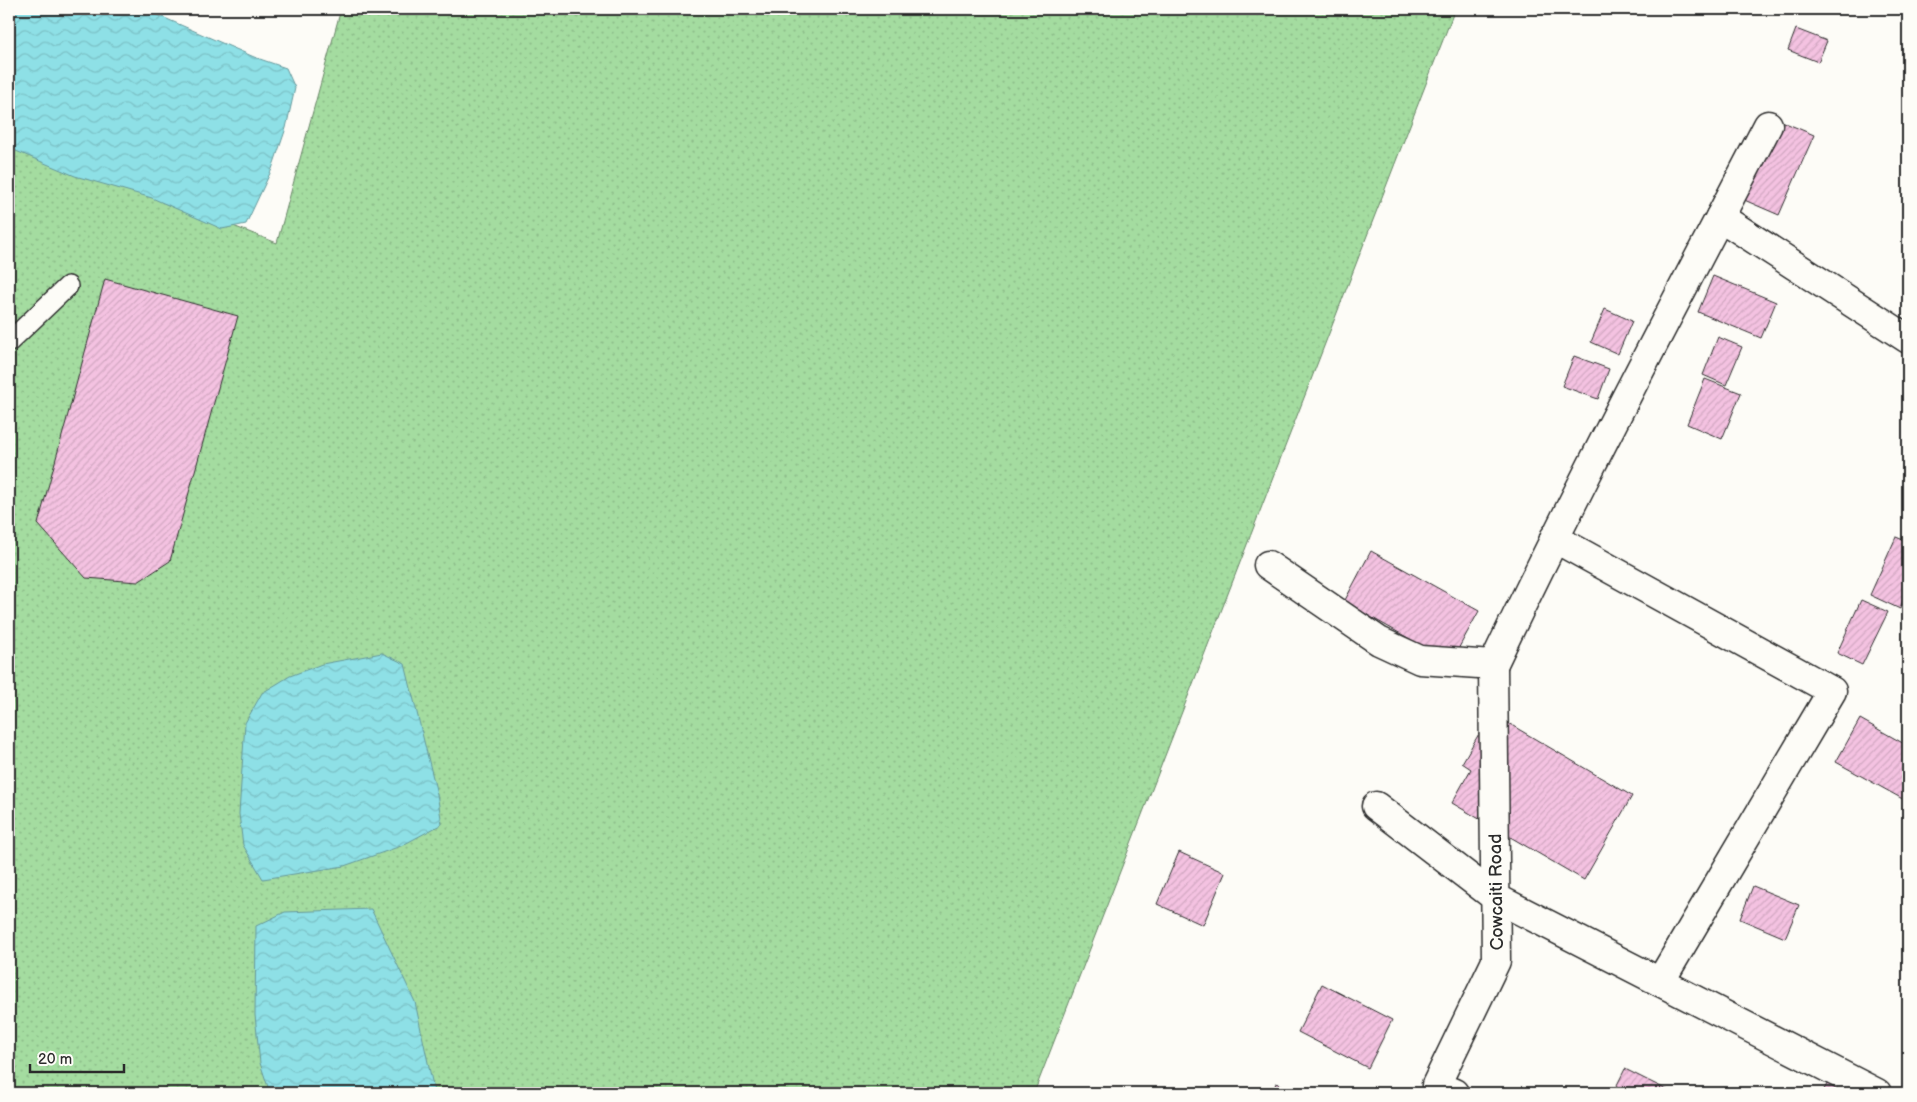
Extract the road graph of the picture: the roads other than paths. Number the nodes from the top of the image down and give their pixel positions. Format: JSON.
{"nodes":[{"id":1,"x":1768,"y":125,"type":"dead end"},
{"id":2,"x":1720,"y":217,"type":"junction"},
{"id":3,"x":68,"y":286,"type":"dead end"},
{"id":4,"x":1908,"y":339,"type":"edge"},
{"id":5,"x":9,"y":342,"type":"edge"},
{"id":6,"x":1554,"y":538,"type":"junction"},
{"id":7,"x":1268,"y":565,"type":"dead end"},
{"id":8,"x":1493,"y":665,"type":"junction"},
{"id":9,"x":1376,"y":806,"type":"dead end"},
{"id":10,"x":1496,"y":898,"type":"junction"},
{"id":11,"x":1660,"y":982,"type":"junction"},
{"id":12,"x":1454,"y":1093,"type":"edge"},
{"id":13,"x":1877,"y":1093,"type":"edge"}],
"edges":[{"from":1,"to":2,"type":"street"},
{"from":2,"to":4,"type":"street"},
{"from":2,"to":6,"type":"street"},
{"from":3,"to":5,"type":"lane"},
{"from":6,"to":8,"type":"street"},
{"from":6,"to":11,"type":"street"},
{"from":7,"to":8,"type":"street"},
{"from":8,"to":10,"type":"street","name":"Cowcaiti Road"},
{"from":9,"to":10,"type":"street"},
{"from":10,"to":11,"type":"street"},
{"from":10,"to":12,"type":"street","name":"Cowcaiti Road"},
{"from":11,"to":13,"type":"street"}]}
